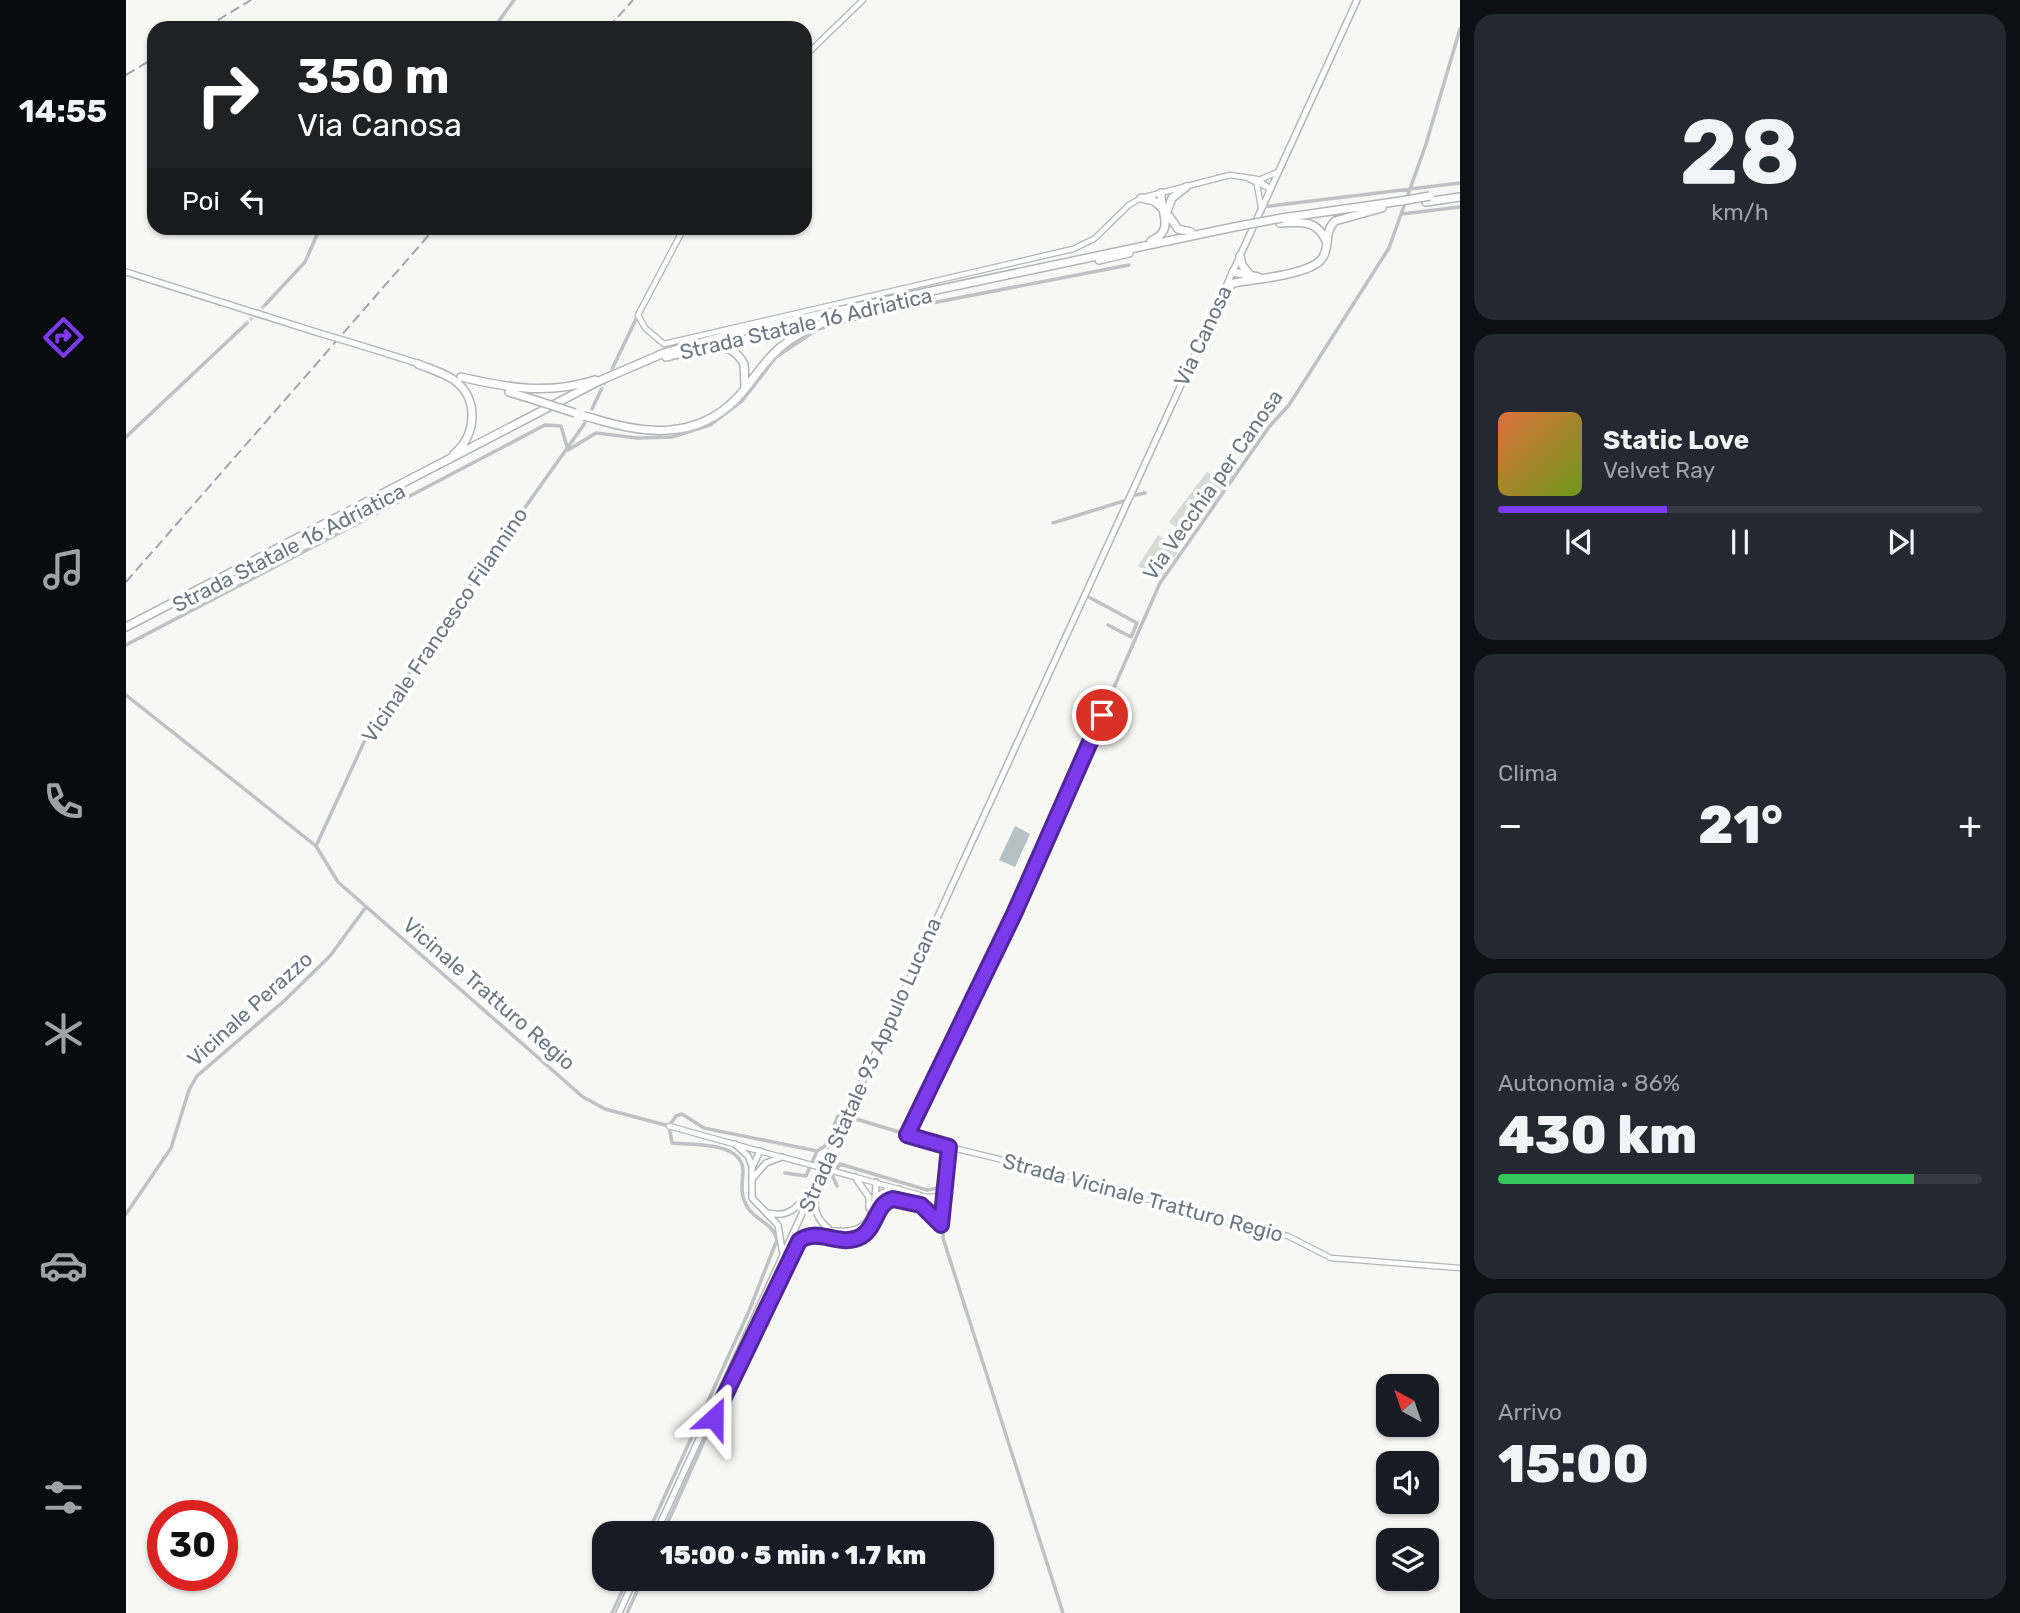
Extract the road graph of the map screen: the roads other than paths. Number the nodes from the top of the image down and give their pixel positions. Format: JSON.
{"nodes":[{"id":1,"x":514,"y":0,"type":"edge"},
{"id":2,"x":863,"y":0,"type":"edge"},
{"id":3,"x":1357,"y":0,"type":"edge"},
{"id":4,"x":499,"y":21,"type":"edge"},
{"id":5,"x":1460,"y":29,"type":"edge"},
{"id":6,"x":812,"y":49,"type":"edge"},
{"id":7,"x":1279,"y":171,"type":"junction"},
{"id":8,"x":1256,"y":182,"type":"junction"},
{"id":9,"x":1460,"y":183,"type":"edge"},
{"id":10,"x":1186,"y":187,"type":"junction"},
{"id":11,"x":1271,"y":188,"type":"junction"},
{"id":12,"x":1412,"y":189,"type":"junction"},
{"id":13,"x":1161,"y":193,"type":"junction"},
{"id":14,"x":1460,"y":194,"type":"edge"},
{"id":15,"x":1141,"y":198,"type":"junction"},
{"id":16,"x":1401,"y":204,"type":"junction"},
{"id":17,"x":1382,"y":208,"type":"junction"},
{"id":18,"x":1460,"y":208,"type":"edge"},
{"id":19,"x":1166,"y":209,"type":"junction"},
{"id":20,"x":1261,"y":210,"type":"junction"},
{"id":21,"x":1402,"y":214,"type":"junction"},
{"id":22,"x":1281,"y":220,"type":"junction"},
{"id":23,"x":1220,"y":230,"type":"junction"},
{"id":24,"x":1233,"y":230,"type":"junction"},
{"id":25,"x":317,"y":235,"type":"edge"},
{"id":26,"x":680,"y":235,"type":"edge"},
{"id":27,"x":1326,"y":243,"type":"junction"},
{"id":28,"x":1106,"y":253,"type":"junction"},
{"id":29,"x":1240,"y":256,"type":"junction"},
{"id":30,"x":1129,"y":265,"type":"dead end"},
{"id":31,"x":126,"y":272,"type":"edge"},
{"id":32,"x":1233,"y":272,"type":"junction"},
{"id":33,"x":1250,"y":277,"type":"junction"},
{"id":34,"x":999,"y":279,"type":"junction"},
{"id":35,"x":1225,"y":289,"type":"junction"},
{"id":36,"x":265,"y":305,"type":"tunnel mouth"},
{"id":37,"x":865,"y":309,"type":"junction"},
{"id":38,"x":638,"y":315,"type":"junction"},
{"id":39,"x":246,"y":324,"type":"tunnel mouth"},
{"id":40,"x":666,"y":358,"type":"junction"},
{"id":41,"x":418,"y":363,"type":"junction"},
{"id":42,"x":612,"y":367,"type":"tunnel mouth"},
{"id":43,"x":626,"y":369,"type":"junction"},
{"id":44,"x":461,"y":377,"type":"junction"},
{"id":45,"x":601,"y":390,"type":"tunnel mouth"},
{"id":46,"x":743,"y":390,"type":"junction"},
{"id":47,"x":592,"y":409,"type":"dead end"},
{"id":48,"x":587,"y":419,"type":"junction"},
{"id":49,"x":126,"y":437,"type":"edge"},
{"id":50,"x":568,"y":450,"type":"junction"},
{"id":51,"x":416,"y":477,"type":"junction"},
{"id":52,"x":1145,"y":493,"type":"dead end"},
{"id":53,"x":1129,"y":498,"type":"junction"},
{"id":54,"x":1053,"y":523,"type":"dead end"},
{"id":55,"x":1085,"y":595,"type":"junction"},
{"id":56,"x":1112,"y":610,"type":"junction"},
{"id":57,"x":1108,"y":618,"type":"dead end"},
{"id":58,"x":1108,"y":625,"type":"dead end"},
{"id":59,"x":126,"y":629,"type":"edge"},
{"id":60,"x":126,"y":645,"type":"edge"},
{"id":61,"x":1049,"y":673,"type":"joint"},
{"id":62,"x":126,"y":695,"type":"edge"},
{"id":63,"x":316,"y":846,"type":"junction"},
{"id":64,"x":366,"y":907,"type":"junction"},
{"id":65,"x":838,"y":1116,"type":"dead end"},
{"id":66,"x":856,"y":1119,"type":"dead end"},
{"id":67,"x":668,"y":1126,"type":"junction"},
{"id":68,"x":907,"y":1135,"type":"junction"},
{"id":69,"x":735,"y":1144,"type":"junction"},
{"id":70,"x":949,"y":1147,"type":"junction"},
{"id":71,"x":760,"y":1151,"type":"junction"},
{"id":72,"x":817,"y":1151,"type":"junction"},
{"id":73,"x":782,"y":1157,"type":"junction"},
{"id":74,"x":822,"y":1168,"type":"junction"},
{"id":75,"x":755,"y":1169,"type":"junction"},
{"id":76,"x":785,"y":1173,"type":"dead end"},
{"id":77,"x":946,"y":1174,"type":"junction"},
{"id":78,"x":855,"y":1177,"type":"junction"},
{"id":79,"x":876,"y":1182,"type":"junction"},
{"id":80,"x":837,"y":1186,"type":"dead end"},
{"id":81,"x":899,"y":1189,"type":"junction"},
{"id":82,"x":944,"y":1196,"type":"junction"},
{"id":83,"x":872,"y":1197,"type":"junction"},
{"id":84,"x":927,"y":1197,"type":"junction"},
{"id":85,"x":943,"y":1207,"type":"junction"},
{"id":86,"x":126,"y":1213,"type":"edge"},
{"id":87,"x":765,"y":1213,"type":"junction"},
{"id":88,"x":941,"y":1225,"type":"junction"},
{"id":89,"x":835,"y":1232,"type":"junction"},
{"id":90,"x":783,"y":1258,"type":"junction"},
{"id":91,"x":1460,"y":1268,"type":"edge"},
{"id":92,"x":654,"y":1521,"type":"edge"},
{"id":93,"x":662,"y":1521,"type":"edge"},
{"id":94,"x":668,"y":1521,"type":"edge"},
{"id":95,"x":622,"y":1591,"type":"edge"},
{"id":96,"x":629,"y":1591,"type":"edge"},
{"id":97,"x":637,"y":1591,"type":"edge"},
{"id":98,"x":612,"y":1613,"type":"edge"},
{"id":99,"x":619,"y":1613,"type":"edge"},
{"id":100,"x":626,"y":1613,"type":"edge"},
{"id":101,"x":1063,"y":1613,"type":"edge"}],
"edges":[{"from":1,"to":4,"type":"street"},
{"from":2,"to":6,"type":"street"},
{"from":3,"to":7,"type":"main road","name":"Via Canosa"},
{"from":5,"to":12,"type":"street","name":"Via Vecchia per Canosa"},
{"from":7,"to":8,"type":"street"},
{"from":7,"to":11,"type":"main road","name":"Via Canosa"},
{"from":8,"to":10,"type":"street"},
{"from":8,"to":11,"type":"street"},
{"from":8,"to":20,"type":"street"},
{"from":9,"to":12,"type":"street"},
{"from":10,"to":13,"type":"street"},
{"from":10,"to":19,"type":"highway"},
{"from":11,"to":20,"type":"main road","name":"Via Canosa"},
{"from":12,"to":16,"type":"street","name":"Via Vecchia per Canosa"},
{"from":12,"to":20,"type":"street"},
{"from":13,"to":15,"type":"street"},
{"from":13,"to":19,"type":"highway"},
{"from":14,"to":16,"type":"highway","name":"Strada Statale 16 Adriatica","bridge":true},
{"from":15,"to":19,"type":"highway"},
{"from":15,"to":38,"type":"street"},
{"from":16,"to":17,"type":"highway","name":"Strada Statale 16 Adriatica"},
{"from":16,"to":21,"type":"street","name":"Via Vecchia per Canosa"},
{"from":16,"to":22,"type":"highway","name":"Strada Statale 16 Adriatica"},
{"from":17,"to":22,"type":"highway","name":"Strada Statale 16 Adriatica"},
{"from":17,"to":27,"type":"highway"},
{"from":18,"to":21,"type":"street"},
{"from":19,"to":23,"type":"highway"},
{"from":19,"to":28,"type":"highway"},
{"from":20,"to":29,"type":"main road","name":"Via Canosa"},
{"from":21,"to":68,"type":"street","name":"Via Vecchia per Canosa"},
{"from":22,"to":24,"type":"highway","name":"Strada Statale 16 Adriatica","bridge":true},
{"from":22,"to":27,"type":"highway"},
{"from":23,"to":24,"type":"highway","name":"Strada Statale 16 Adriatica"},
{"from":23,"to":28,"type":"highway","name":"Strada Statale 16 Adriatica"},
{"from":24,"to":34,"type":"highway","name":"Strada Statale 16 Adriatica"},
{"from":25,"to":36,"type":"street"},
{"from":26,"to":38,"type":"street"},
{"from":27,"to":33,"type":"highway"},
{"from":28,"to":34,"type":"highway","name":"Strada Statale 16 Adriatica"},
{"from":29,"to":32,"type":"main road","name":"Via Canosa"},
{"from":29,"to":33,"type":"highway"},
{"from":30,"to":50,"type":"street"},
{"from":31,"to":41,"type":"main road","bridge":true},
{"from":32,"to":33,"type":"highway"},
{"from":32,"to":35,"type":"main road","name":"Via Canosa"},
{"from":33,"to":35,"type":"highway"},
{"from":34,"to":37,"type":"highway","name":"Strada Statale 16 Adriatica"},
{"from":34,"to":43,"type":"highway","name":"Strada Statale 16 Adriatica"},
{"from":35,"to":53,"type":"main road","name":"Via Canosa"},
{"from":37,"to":40,"type":"highway","name":"Strada Statale 16 Adriatica"},
{"from":37,"to":46,"type":"highway"},
{"from":38,"to":42,"type":"street"},
{"from":39,"to":49,"type":"street"},
{"from":40,"to":46,"type":"highway"},
{"from":40,"to":59,"type":"highway","name":"Strada Statale 16 Adriatica"},
{"from":41,"to":44,"type":"main road"},
{"from":41,"to":51,"type":"highway"},
{"from":43,"to":44,"type":"highway"},
{"from":43,"to":51,"type":"highway","name":"Strada Statale 16 Adriatica"},
{"from":44,"to":48,"type":"highway","bridge":true},
{"from":45,"to":47,"type":"street"},
{"from":46,"to":48,"type":"highway"},
{"from":48,"to":50,"type":"street","name":"Vicinale Francesco Filannino"},
{"from":50,"to":60,"type":"street"},
{"from":50,"to":63,"type":"street","name":"Vicinale Francesco Filannino"},
{"from":51,"to":59,"type":"highway","name":"Strada Statale 16 Adriatica"},
{"from":52,"to":53,"type":"street"},
{"from":53,"to":54,"type":"street"},
{"from":53,"to":55,"type":"main road","name":"Via Canosa"},
{"from":55,"to":56,"type":"street"},
{"from":55,"to":61,"type":"main road","name":"Via Canosa"},
{"from":56,"to":57,"type":"street"},
{"from":56,"to":58,"type":"street"},
{"from":61,"to":74,"type":"main road","name":"Strada Statale 93 Appulo Lucana"},
{"from":62,"to":63,"type":"street","name":"Vicinale Tratturo Regio"},
{"from":63,"to":64,"type":"street","name":"Vicinale Tratturo Regio"},
{"from":64,"to":67,"type":"street","name":"Vicinale Tratturo Regio"},
{"from":64,"to":86,"type":"street","name":"Vicinale Perazzo"},
{"from":65,"to":72,"type":"street"},
{"from":66,"to":68,"type":"street"},
{"from":67,"to":69,"type":"street"},
{"from":67,"to":72,"type":"street"},
{"from":67,"to":92,"type":"street"},
{"from":68,"to":70,"type":"street"},
{"from":69,"to":71,"type":"street"},
{"from":69,"to":75,"type":"main road"},
{"from":70,"to":77,"type":"street"},
{"from":70,"to":91,"type":"street","name":"Strada Vicinale Tratturo Regio"},
{"from":71,"to":73,"type":"street"},
{"from":71,"to":75,"type":"main road"},
{"from":72,"to":76,"type":"street"},
{"from":73,"to":75,"type":"main road"},
{"from":73,"to":78,"type":"street","bridge":true},
{"from":74,"to":87,"type":"main road"},
{"from":74,"to":89,"type":"main road"},
{"from":74,"to":90,"type":"main road","name":"Strada Statale 93 Appulo Lucana"},
{"from":75,"to":87,"type":"main road"},
{"from":77,"to":80,"type":"street"},
{"from":77,"to":82,"type":"street"},
{"from":78,"to":79,"type":"street"},
{"from":78,"to":83,"type":"main road"},
{"from":79,"to":81,"type":"street"},
{"from":79,"to":83,"type":"main road"},
{"from":81,"to":83,"type":"main road"},
{"from":81,"to":84,"type":"street"},
{"from":82,"to":84,"type":"street"},
{"from":82,"to":85,"type":"street"},
{"from":83,"to":89,"type":"main road"},
{"from":84,"to":85,"type":"street"},
{"from":85,"to":88,"type":"street"},
{"from":87,"to":90,"type":"main road"},
{"from":88,"to":94,"type":"street"},
{"from":88,"to":101,"type":"street"},
{"from":89,"to":90,"type":"main road"},
{"from":90,"to":93,"type":"main road","name":"Strada Statale 93 Appulo Lucana"},
{"from":95,"to":98,"type":"street"},
{"from":96,"to":99,"type":"main road"},
{"from":97,"to":100,"type":"street"}]}
